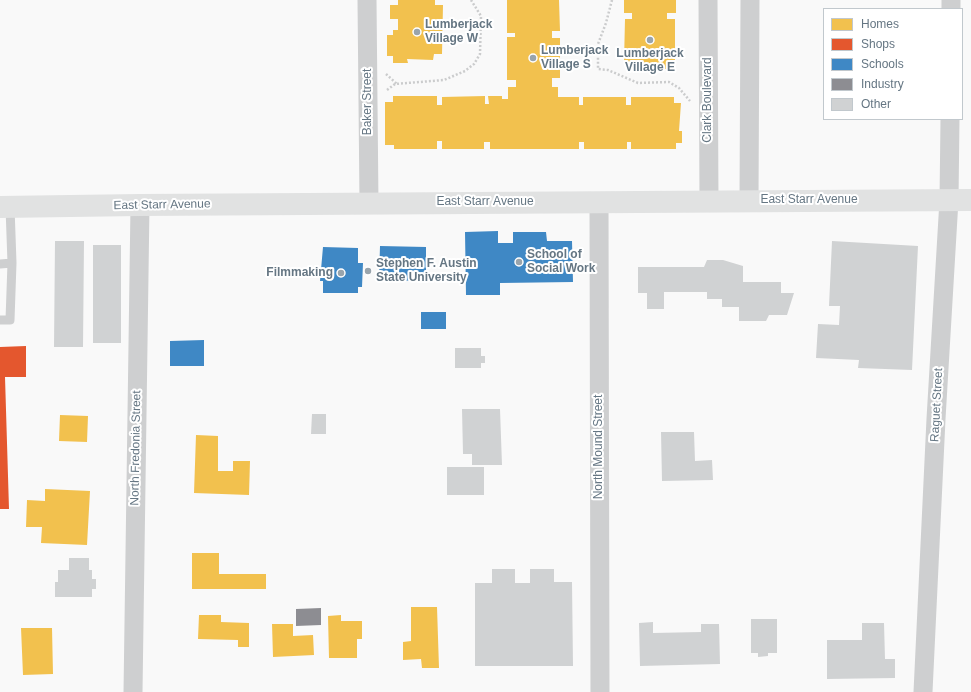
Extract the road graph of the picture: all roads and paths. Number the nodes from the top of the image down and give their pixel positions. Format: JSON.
{"nodes":[{"id":1,"x":367,"y":0,"type":"edge"},
{"id":2,"x":471,"y":0,"type":"edge"},
{"id":3,"x":612,"y":0,"type":"edge"},
{"id":4,"x":708,"y":0,"type":"edge"},
{"id":5,"x":750,"y":0,"type":"edge"},
{"id":6,"x":383,"y":70,"type":"dead end"},
{"id":7,"x":397,"y":84,"type":"junction"},
{"id":8,"x":385,"y":93,"type":"dead end"},
{"id":9,"x":691,"y":102,"type":"dead end"},
{"id":10,"x":950,"y":120,"type":"edge"},
{"id":11,"x":749,"y":200,"type":"junction"},
{"id":12,"x":949,"y":200,"type":"junction"},
{"id":13,"x":971,"y":200,"type":"edge"},
{"id":14,"x":709,"y":201,"type":"junction"},
{"id":15,"x":599,"y":202,"type":"junction"},
{"id":16,"x":369,"y":203,"type":"junction"},
{"id":17,"x":140,"y":205,"type":"junction"},
{"id":18,"x":5,"y":207,"type":"edge"},
{"id":19,"x":12,"y":263,"type":"junction"},
{"id":20,"x":0,"y":264,"type":"edge"},
{"id":21,"x":0,"y":320,"type":"edge"},
{"id":22,"x":133,"y":692,"type":"edge"},
{"id":23,"x":600,"y":692,"type":"edge"},
{"id":24,"x":923,"y":692,"type":"edge"}],
"edges":[{"from":1,"to":16,"type":"street","name":"Baker Street"},
{"from":2,"to":7,"type":"path"},
{"from":3,"to":9,"type":"path"},
{"from":4,"to":14,"type":"street","name":"Clark Boulevard"},
{"from":5,"to":11,"type":"street"},
{"from":6,"to":7,"type":"path"},
{"from":7,"to":8,"type":"path"},
{"from":10,"to":12,"type":"street","name":"Raguet Street"},
{"from":11,"to":12,"type":"main road","name":"East Starr Avenue"},
{"from":11,"to":14,"type":"main road","name":"East Starr Avenue"},
{"from":12,"to":13,"type":"main road","name":"East Starr Avenue"},
{"from":12,"to":24,"type":"street","name":"Raguet Street"},
{"from":14,"to":15,"type":"main road","name":"East Starr Avenue"},
{"from":15,"to":16,"type":"main road","name":"East Starr Avenue"},
{"from":15,"to":23,"type":"street","name":"North Mound Street"},
{"from":16,"to":17,"type":"main road","name":"East Starr Avenue"},
{"from":17,"to":18,"type":"main road","name":"East Starr Avenue"},
{"from":17,"to":22,"type":"street","name":"North Fredonia Street"},
{"from":18,"to":19,"type":"lane"},
{"from":19,"to":20,"type":"lane"},
{"from":19,"to":21,"type":"lane"}]}
